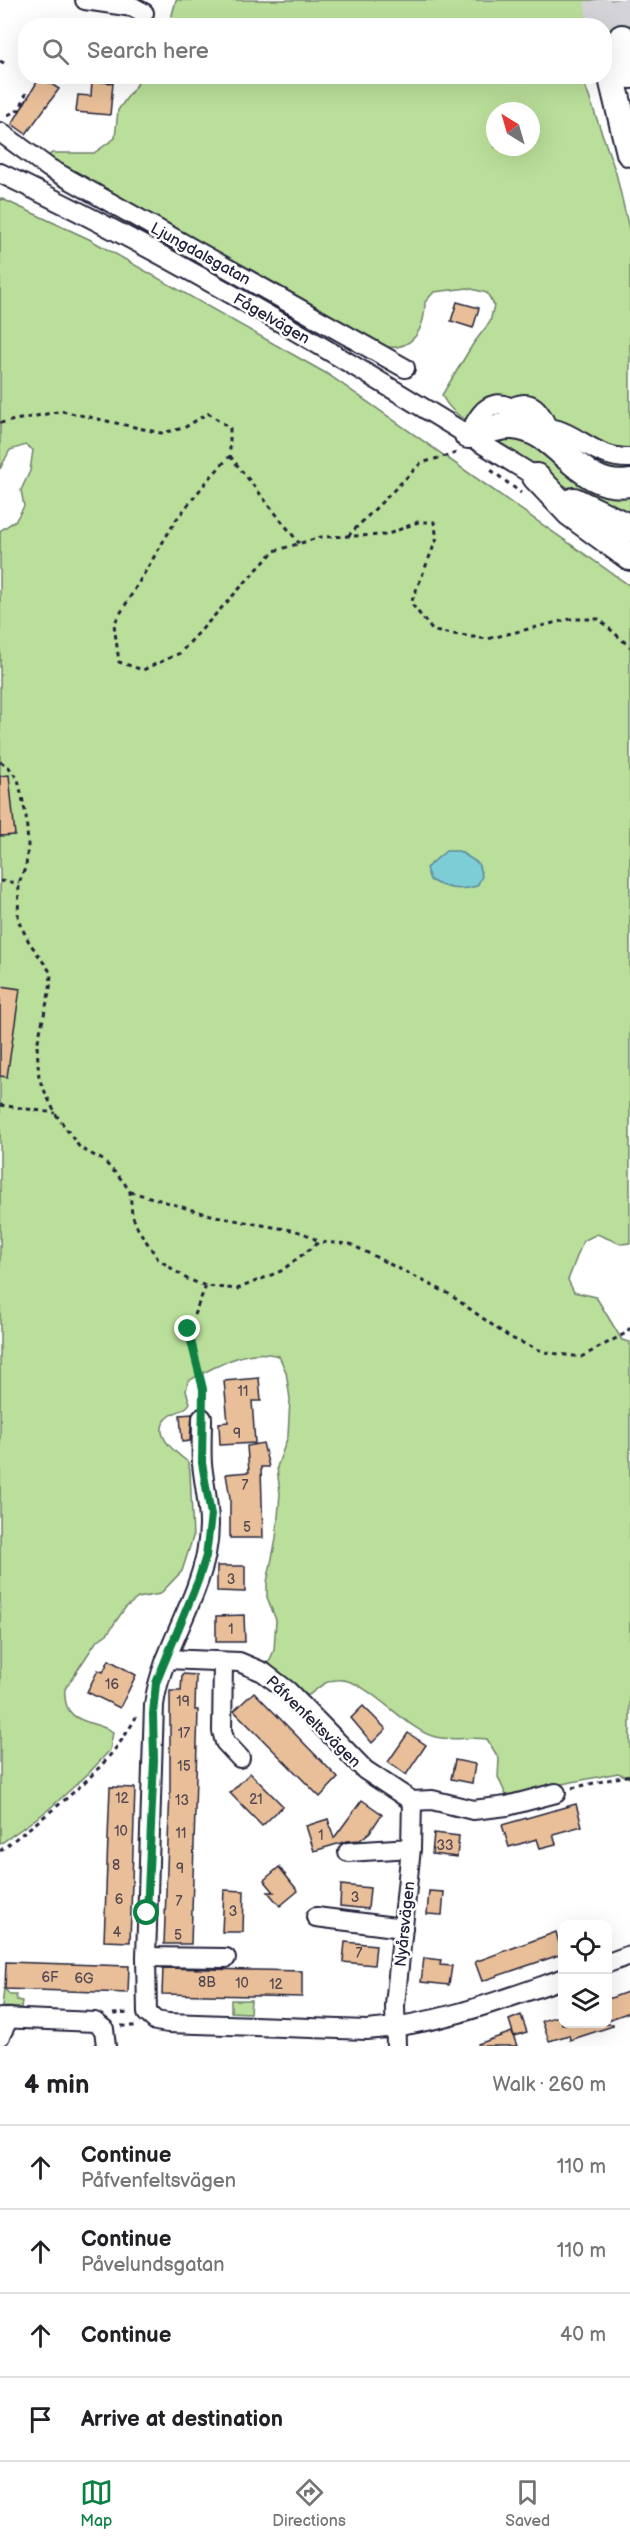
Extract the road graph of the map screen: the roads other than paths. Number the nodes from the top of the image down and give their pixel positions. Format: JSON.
{"nodes":[{"id":1,"x":84,"y":0,"type":"edge"},
{"id":2,"x":144,"y":13,"type":"dead end"},
{"id":3,"x":613,"y":41,"type":"edge"},
{"id":4,"x":630,"y":75,"type":"edge"},
{"id":5,"x":0,"y":132,"type":"edge"},
{"id":6,"x":630,"y":153,"type":"edge"},
{"id":7,"x":0,"y":173,"type":"edge"},
{"id":8,"x":405,"y":368,"type":"dead end"},
{"id":9,"x":538,"y":428,"type":"junction"},
{"id":10,"x":461,"y":440,"type":"junction"},
{"id":11,"x":630,"y":458,"type":"edge"},
{"id":12,"x":630,"y":483,"type":"edge"},
{"id":13,"x":533,"y":488,"type":"junction"},
{"id":14,"x":630,"y":528,"type":"edge"},
{"id":15,"x":630,"y":557,"type":"edge"},
{"id":16,"x":202,"y":1418,"type":"road end"},
{"id":17,"x":165,"y":1659,"type":"junction"},
{"id":18,"x":223,"y":1662,"type":"junction"},
{"id":19,"x":240,"y":1758,"type":"dead end"},
{"id":20,"x":556,"y":1792,"type":"road end"},
{"id":21,"x":412,"y":1801,"type":"junction"},
{"id":22,"x":411,"y":1848,"type":"junction"},
{"id":23,"x":348,"y":1852,"type":"dead end"},
{"id":24,"x":316,"y":1917,"type":"dead end"},
{"id":25,"x":403,"y":1928,"type":"junction"},
{"id":26,"x":630,"y":1955,"type":"edge"},
{"id":27,"x":146,"y":1957,"type":"junction"},
{"id":28,"x":226,"y":1958,"type":"dead end"},
{"id":29,"x":612,"y":1962,"type":"edge"},
{"id":30,"x":558,"y":1980,"type":"edge"},
{"id":31,"x":5,"y":2018,"type":"edge"},
{"id":32,"x":0,"y":2036,"type":"edge"},
{"id":33,"x":395,"y":2037,"type":"edge"},
{"id":34,"x":106,"y":2046,"type":"edge"}],
"edges":[{"from":1,"to":2,"type":"street"},
{"from":3,"to":4,"type":"highway"},
{"from":3,"to":6,"type":"highway"},
{"from":5,"to":8,"type":"street","name":"Ljungdalsgatan"},
{"from":7,"to":10,"type":"street","name":"Fågelvägen"},
{"from":9,"to":10,"type":"highway"},
{"from":9,"to":10,"type":"street"},
{"from":9,"to":11,"type":"street"},
{"from":9,"to":12,"type":"highway"},
{"from":10,"to":13,"type":"street","name":"Fågelvägen"},
{"from":13,"to":14,"type":"highway"},
{"from":13,"to":15,"type":"highway"},
{"from":16,"to":17,"type":"street"},
{"from":17,"to":18,"type":"street","name":"Påfvenfeltsvägen"},
{"from":17,"to":27,"type":"street"},
{"from":18,"to":19,"type":"street"},
{"from":18,"to":21,"type":"street","name":"Påfvenfeltsvägen"},
{"from":20,"to":21,"type":"street"},
{"from":21,"to":22,"type":"street","name":"Nyårsvägen"},
{"from":22,"to":23,"type":"street"},
{"from":22,"to":25,"type":"street","name":"Nyårsvägen"},
{"from":24,"to":25,"type":"street"},
{"from":25,"to":33,"type":"street","name":"Nyårsvägen"},
{"from":26,"to":29,"type":"street"},
{"from":27,"to":28,"type":"street"},
{"from":27,"to":33,"type":"street"},
{"from":30,"to":33,"type":"street"},
{"from":31,"to":32,"type":"street"},
{"from":31,"to":34,"type":"street"}]}
